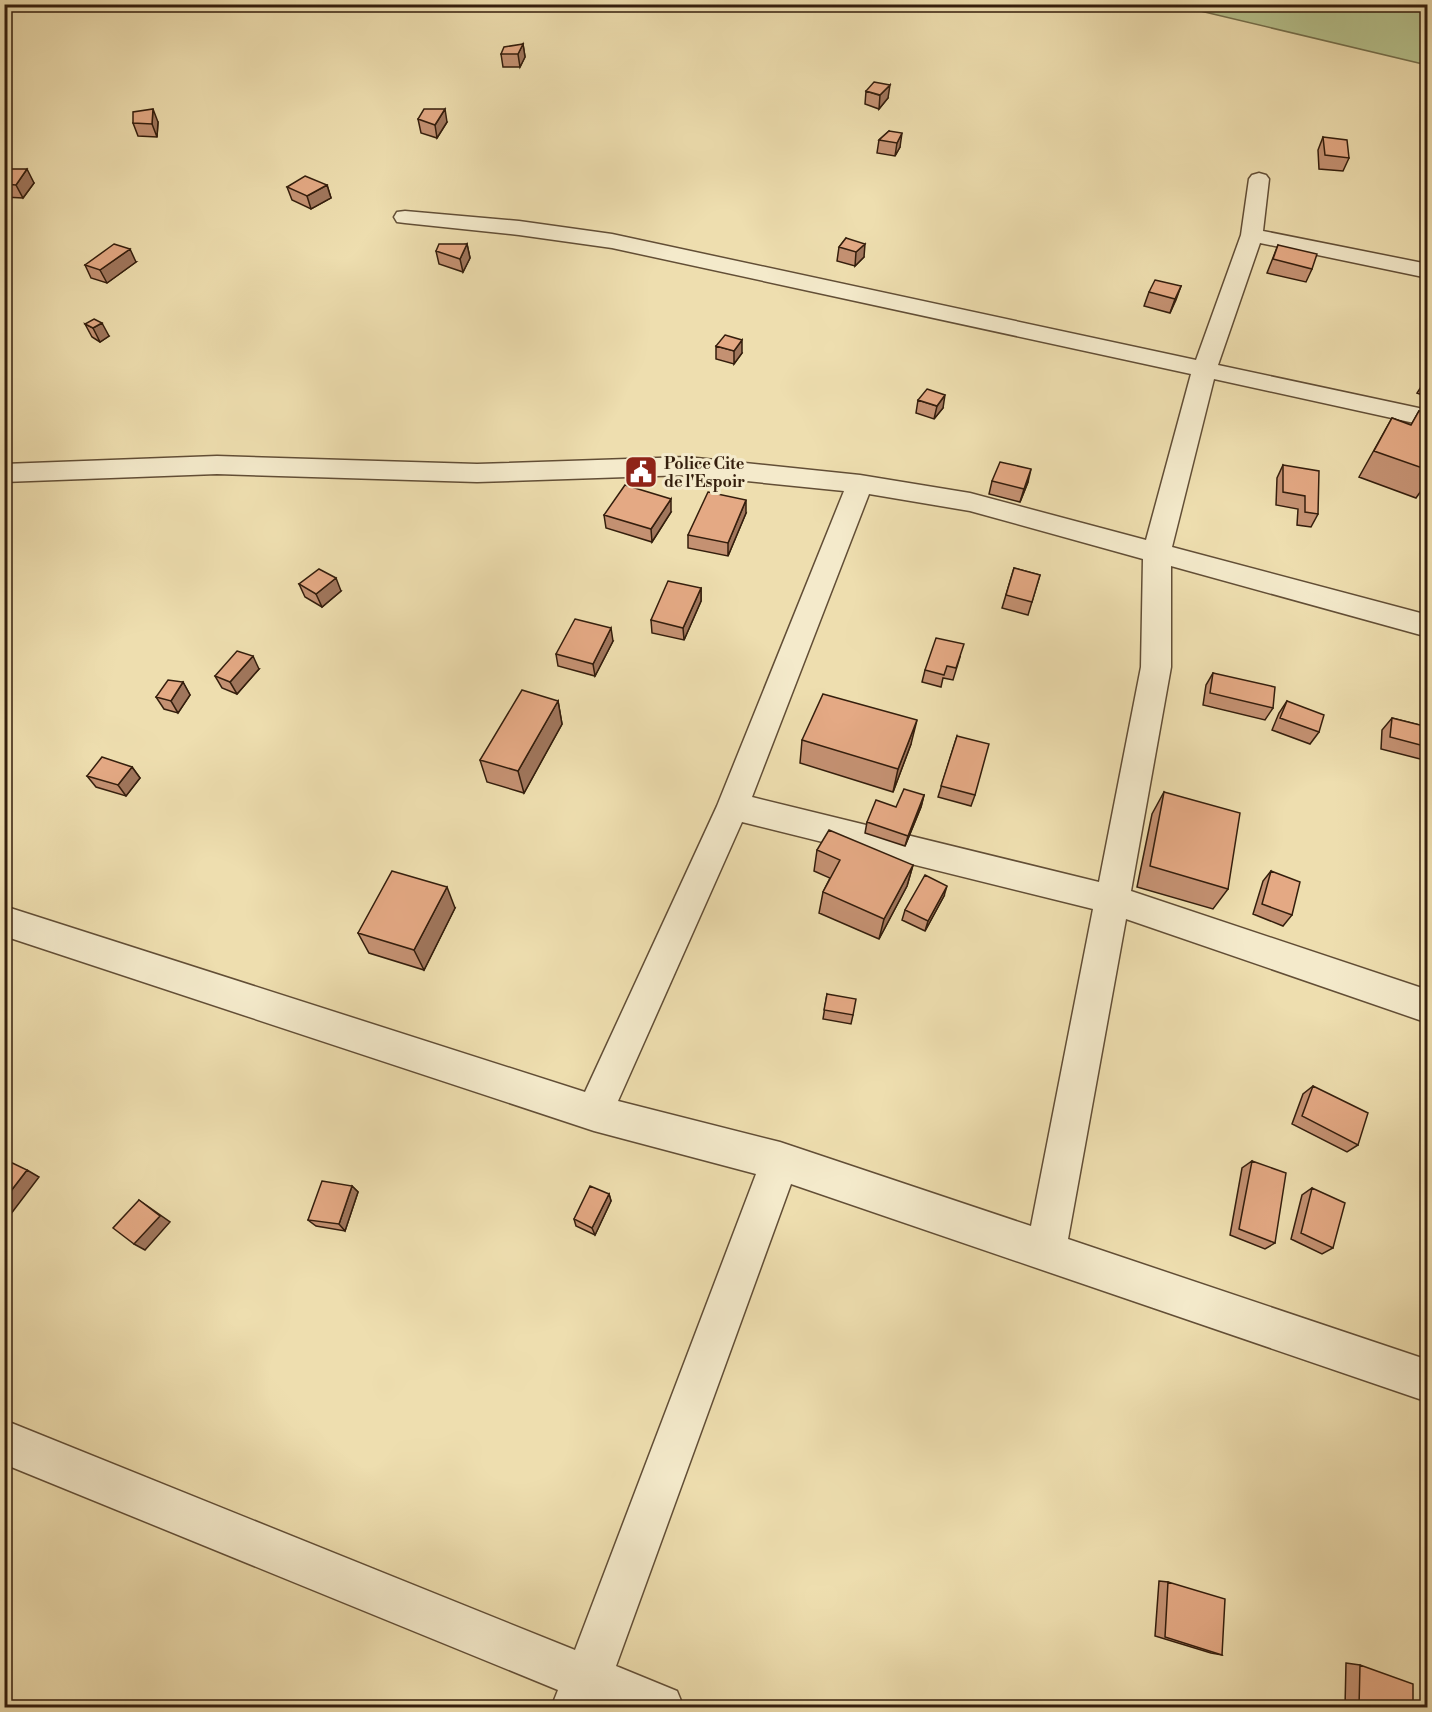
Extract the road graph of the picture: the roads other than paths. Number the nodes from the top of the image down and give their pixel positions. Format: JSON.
{"nodes":[{"id":1,"x":1259,"y":179,"type":"dead end"},
{"id":2,"x":405,"y":218,"type":"dead end"},
{"id":3,"x":1252,"y":235,"type":"junction"},
{"id":4,"x":1428,"y":271,"type":"edge"},
{"id":5,"x":1204,"y":370,"type":"junction"},
{"id":6,"x":1428,"y":418,"type":"edge"},
{"id":7,"x":4,"y":473,"type":"edge"},
{"id":8,"x":861,"y":484,"type":"junction"},
{"id":9,"x":1157,"y":551,"type":"junction"},
{"id":10,"x":1428,"y":626,"type":"edge"},
{"id":11,"x":733,"y":806,"type":"junction"},
{"id":12,"x":1110,"y":899,"type":"junction"},
{"id":13,"x":4,"y":921,"type":"edge"},
{"id":14,"x":1428,"y":1007,"type":"edge"},
{"id":15,"x":594,"y":1113,"type":"junction"},
{"id":16,"x":780,"y":1161,"type":"junction"},
{"id":17,"x":1046,"y":1250,"type":"junction"},
{"id":18,"x":1428,"y":1381,"type":"edge"},
{"id":19,"x":4,"y":1442,"type":"edge"},
{"id":20,"x":581,"y":1693,"type":"edge"},
{"id":21,"x":660,"y":1707,"type":"edge"}],
"edges":[{"from":1,"to":3,"type":"street"},
{"from":2,"to":5,"type":"street"},
{"from":3,"to":4,"type":"street"},
{"from":3,"to":5,"type":"street"},
{"from":5,"to":6,"type":"street"},
{"from":5,"to":9,"type":"street"},
{"from":7,"to":8,"type":"street"},
{"from":8,"to":9,"type":"street"},
{"from":8,"to":11,"type":"street"},
{"from":9,"to":10,"type":"street"},
{"from":9,"to":12,"type":"street"},
{"from":11,"to":12,"type":"street"},
{"from":11,"to":15,"type":"street"},
{"from":12,"to":14,"type":"street"},
{"from":12,"to":17,"type":"street"},
{"from":13,"to":15,"type":"street"},
{"from":15,"to":16,"type":"street"},
{"from":16,"to":17,"type":"street"},
{"from":16,"to":20,"type":"street"},
{"from":17,"to":18,"type":"street"},
{"from":19,"to":20,"type":"street"},
{"from":20,"to":21,"type":"street"}]}
